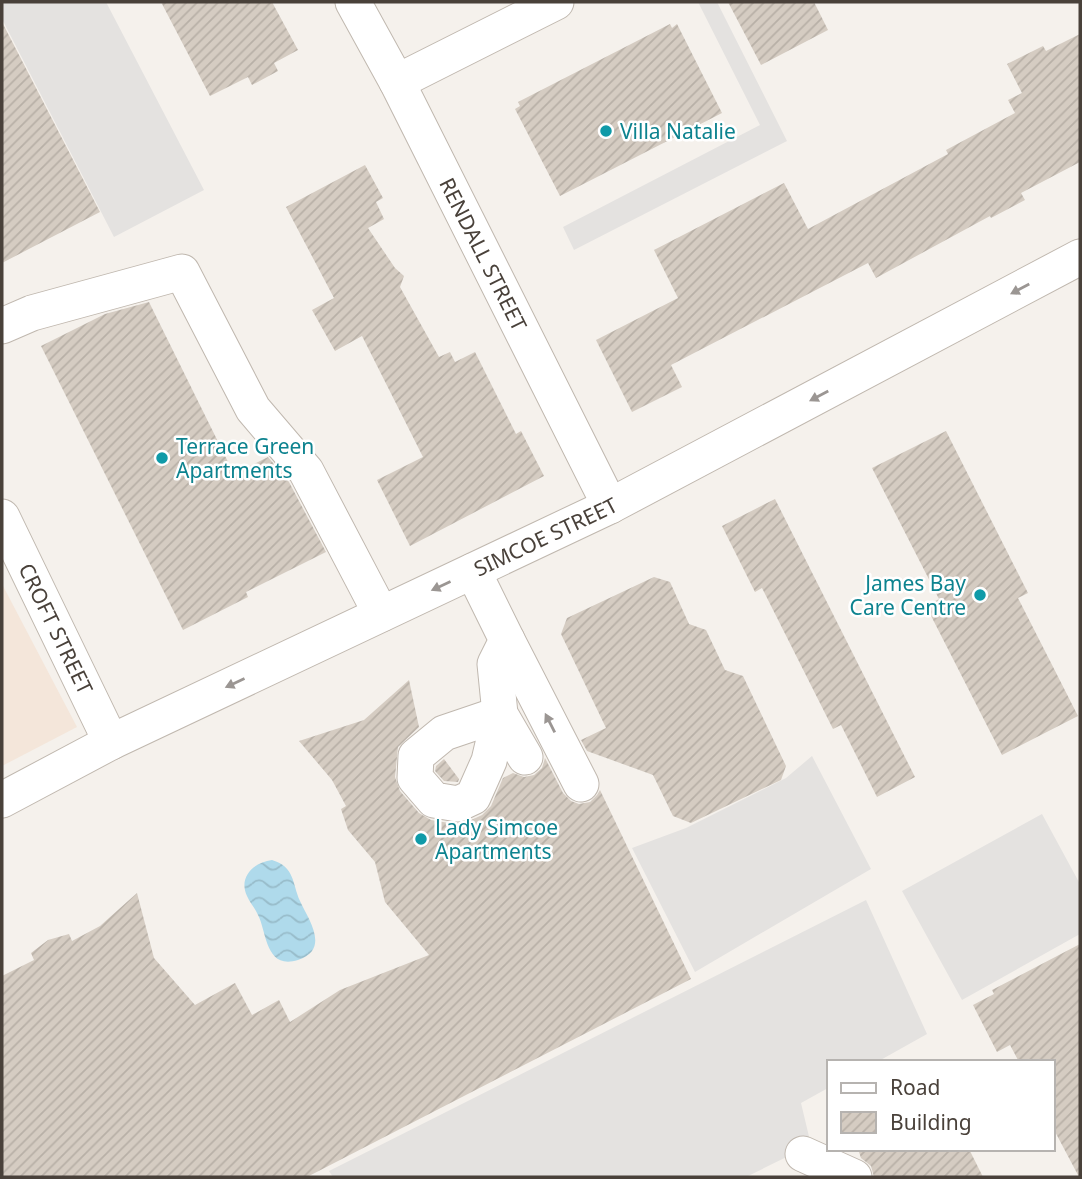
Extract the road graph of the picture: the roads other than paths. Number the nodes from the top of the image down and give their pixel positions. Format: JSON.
{"nodes":[{"id":1,"x":353,"y":2,"type":"edge"},
{"id":2,"x":556,"y":2,"type":"edge"},
{"id":3,"x":397,"y":82,"type":"junction"},
{"id":4,"x":1080,"y":257,"type":"edge"},
{"id":5,"x":2,"y":326,"type":"edge"},
{"id":6,"x":610,"y":506,"type":"junction"},
{"id":7,"x":2,"y":517,"type":"edge"},
{"id":8,"x":473,"y":571,"type":"junction"},
{"id":9,"x":381,"y":614,"type":"junction"},
{"id":10,"x":507,"y":640,"type":"junction"},
{"id":11,"x":111,"y":742,"type":"junction"},
{"id":12,"x":525,"y":757,"type":"dead end"},
{"id":13,"x":581,"y":784,"type":"dead end"},
{"id":14,"x":2,"y":800,"type":"edge"},
{"id":15,"x":814,"y":1177,"type":"edge"},
{"id":16,"x":854,"y":1177,"type":"edge"}],
"edges":[{"from":1,"to":3,"type":"street","name":"RENDALL STREET"},
{"from":2,"to":3,"type":"street"},
{"from":3,"to":6,"type":"street","name":"RENDALL STREET"},
{"from":4,"to":6,"type":"street","name":"SIMCOE STREET","one_way":true},
{"from":5,"to":9,"type":"street"},
{"from":6,"to":8,"type":"street","name":"SIMCOE STREET"},
{"from":7,"to":11,"type":"street","name":"CROFT STREET"},
{"from":8,"to":9,"type":"street","name":"SIMCOE STREET","one_way":true},
{"from":8,"to":10,"type":"street"},
{"from":9,"to":11,"type":"street","name":"SIMCOE STREET","one_way":true},
{"from":10,"to":12,"type":"street"},
{"from":13,"to":10,"type":"street","one_way":true},
{"from":11,"to":14,"type":"street","name":"SIMCOE STREET"},
{"from":15,"to":16,"type":"street"}]}
